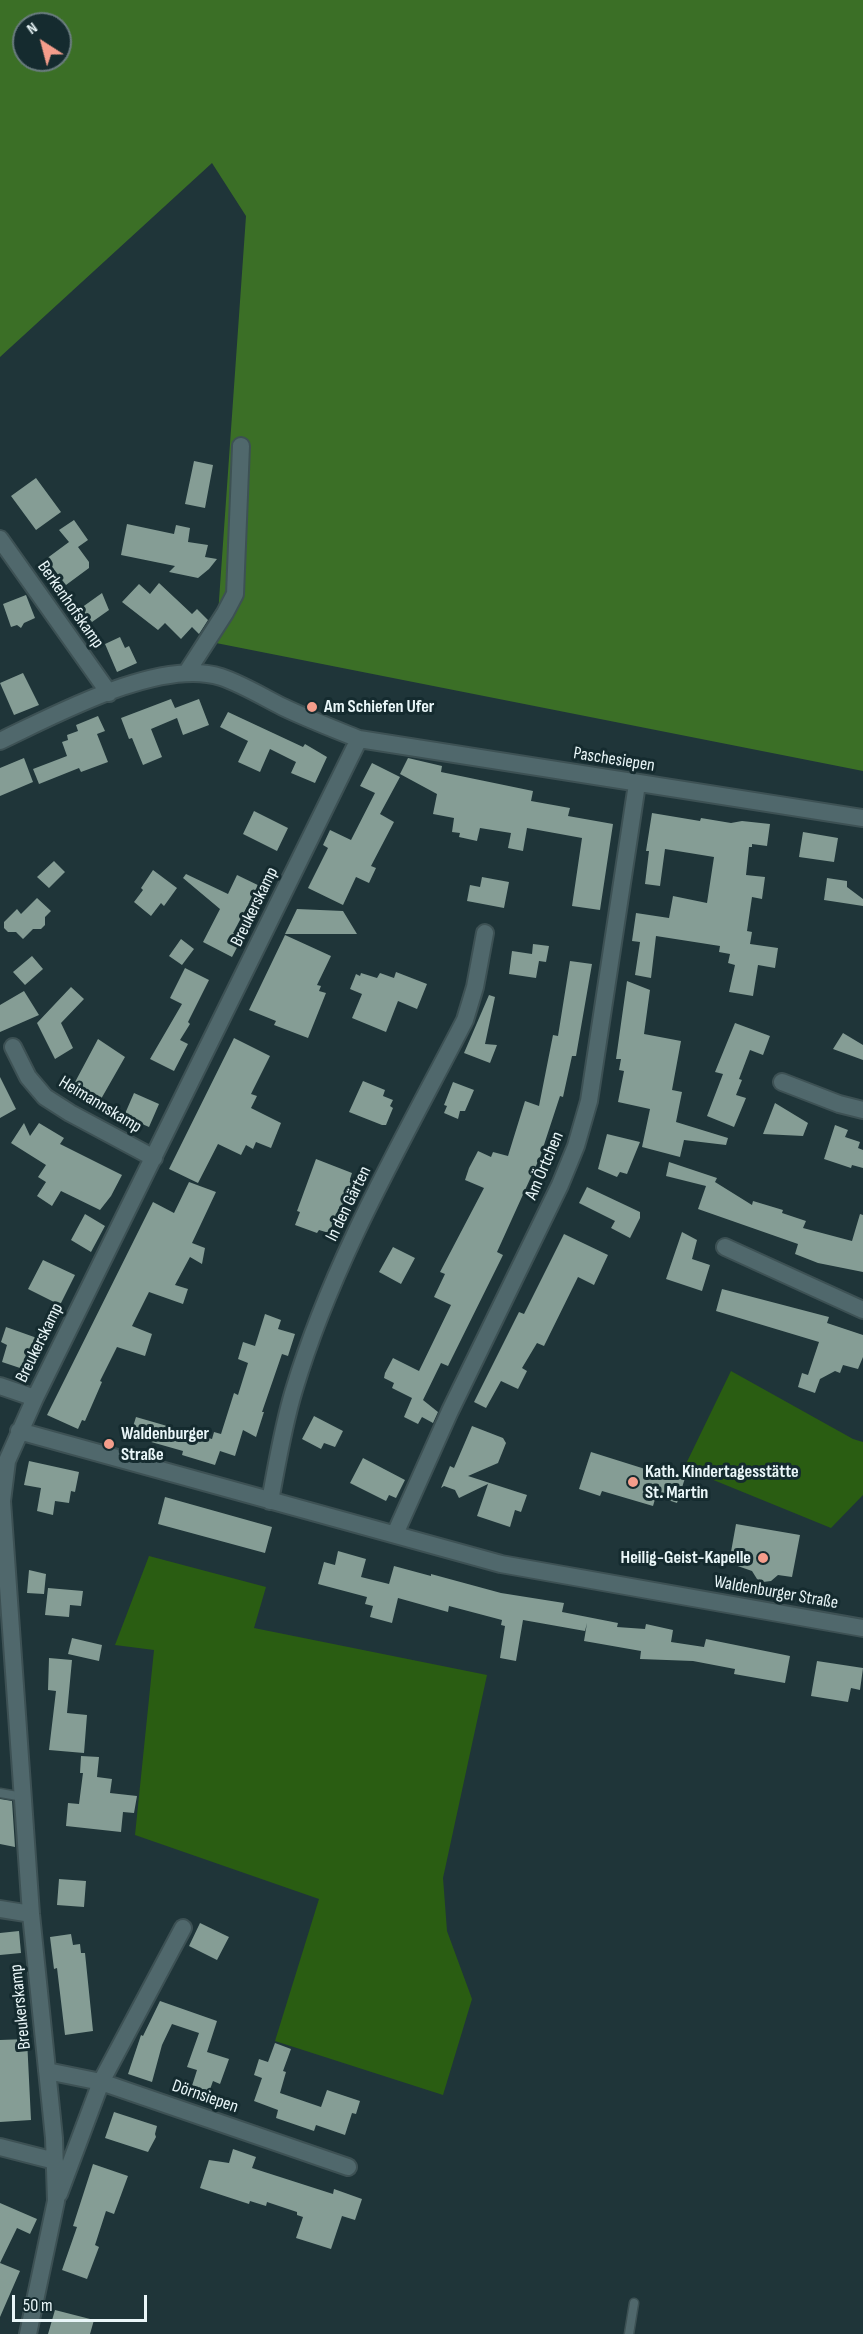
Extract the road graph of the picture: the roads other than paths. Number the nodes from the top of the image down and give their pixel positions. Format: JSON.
{"nodes":[{"id":1,"x":242,"y":446,"type":"dead end"},
{"id":2,"x":0,"y":539,"type":"edge"},
{"id":3,"x":187,"y":672,"type":"junction"},
{"id":4,"x":109,"y":693,"type":"junction"},
{"id":5,"x":359,"y":739,"type":"junction"},
{"id":6,"x":0,"y":741,"type":"edge"},
{"id":7,"x":637,"y":784,"type":"junction"},
{"id":8,"x":863,"y":818,"type":"edge"},
{"id":9,"x":485,"y":933,"type":"dead end"},
{"id":10,"x":13,"y":1047,"type":"dead end"},
{"id":11,"x":782,"y":1082,"type":"dead end"},
{"id":12,"x":863,"y":1110,"type":"edge"},
{"id":13,"x":154,"y":1158,"type":"junction"},
{"id":14,"x":725,"y":1247,"type":"dead end"},
{"id":15,"x":863,"y":1310,"type":"edge"},
{"id":16,"x":0,"y":1386,"type":"edge"},
{"id":17,"x":34,"y":1398,"type":"junction"},
{"id":18,"x":19,"y":1431,"type":"junction"},
{"id":19,"x":270,"y":1501,"type":"junction"},
{"id":20,"x":395,"y":1534,"type":"junction"},
{"id":21,"x":863,"y":1627,"type":"edge"},
{"id":22,"x":7,"y":1639,"type":"edge"},
{"id":23,"x":0,"y":1793,"type":"edge"},
{"id":24,"x":24,"y":1797,"type":"junction"},
{"id":25,"x":0,"y":1909,"type":"edge"},
{"id":26,"x":31,"y":1914,"type":"junction"},
{"id":27,"x":183,"y":1928,"type":"dead end"},
{"id":28,"x":47,"y":2071,"type":"junction"},
{"id":29,"x":101,"y":2082,"type":"junction"},
{"id":30,"x":0,"y":2147,"type":"edge"},
{"id":31,"x":55,"y":2161,"type":"junction"},
{"id":32,"x":348,"y":2167,"type":"dead end"},
{"id":33,"x":56,"y":2201,"type":"junction"},
{"id":34,"x":634,"y":2303,"type":"dead end"},
{"id":35,"x":28,"y":2334,"type":"edge"},
{"id":36,"x":629,"y":2334,"type":"edge"}],
"edges":[{"from":1,"to":3,"type":"street"},
{"from":2,"to":4,"type":"street","name":"Berkenhofskamp"},
{"from":3,"to":4,"type":"street"},
{"from":3,"to":5,"type":"street"},
{"from":4,"to":6,"type":"street"},
{"from":5,"to":7,"type":"street","name":"Paschesiepen"},
{"from":5,"to":13,"type":"street","name":"Breukerskamp"},
{"from":7,"to":8,"type":"street","name":"Paschesiepen"},
{"from":7,"to":20,"type":"street","name":"Am Örtchen"},
{"from":9,"to":19,"type":"street","name":"In den Gärten"},
{"from":10,"to":13,"type":"street","name":"Heimannskamp"},
{"from":11,"to":12,"type":"street"},
{"from":13,"to":17,"type":"street","name":"Breukerskamp"},
{"from":14,"to":15,"type":"street"},
{"from":16,"to":17,"type":"street"},
{"from":17,"to":18,"type":"street","name":"Breukerskamp"},
{"from":18,"to":19,"type":"street","name":"Waldenburger Straße"},
{"from":18,"to":22,"type":"street","name":"Breukerskamp"},
{"from":19,"to":20,"type":"street","name":"Waldenburger Straße"},
{"from":20,"to":21,"type":"street","name":"Waldenburger Straße"},
{"from":22,"to":24,"type":"street","name":"Breukerskamp"},
{"from":23,"to":24,"type":"lane"},
{"from":24,"to":26,"type":"street","name":"Breukerskamp"},
{"from":25,"to":26,"type":"street"},
{"from":26,"to":28,"type":"street","name":"Breukerskamp"},
{"from":27,"to":29,"type":"street","name":"Breukerskamp"},
{"from":28,"to":29,"type":"street","name":"Dörnsiepen"},
{"from":28,"to":31,"type":"street","name":"Breukerskamp"},
{"from":29,"to":32,"type":"street","name":"Dörnsiepen"},
{"from":29,"to":33,"type":"street","name":"Breukerskamp"},
{"from":30,"to":31,"type":"street"},
{"from":31,"to":33,"type":"street","name":"Breukerskamp"},
{"from":33,"to":35,"type":"street","name":"Breukerskamp"},
{"from":34,"to":36,"type":"lane"}]}
